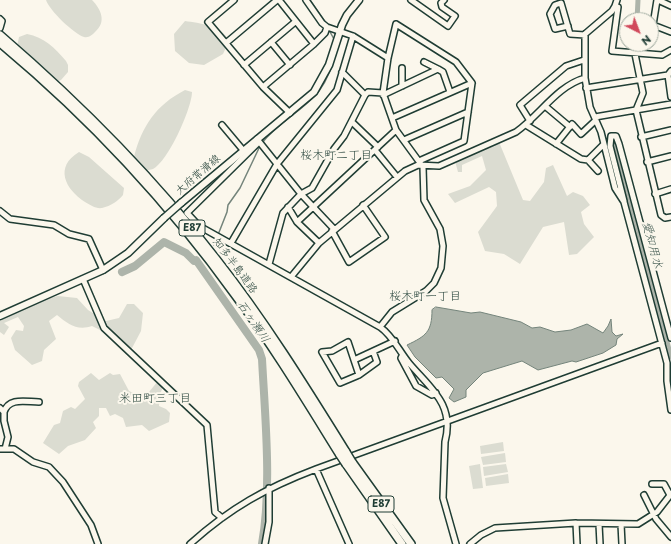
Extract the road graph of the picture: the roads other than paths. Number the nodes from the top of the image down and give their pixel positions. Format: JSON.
{"nodes":[{"id":1,"x":234,"y":0,"type":"edge"},
{"id":2,"x":278,"y":0,"type":"edge"},
{"id":3,"x":306,"y":0,"type":"edge"},
{"id":4,"x":359,"y":0,"type":"edge"},
{"id":5,"x":411,"y":0,"type":"edge"},
{"id":6,"x":444,"y":0,"type":"edge"},
{"id":7,"x":617,"y":0,"type":"edge"},
{"id":8,"x":660,"y":0,"type":"edge"},
{"id":9,"x":615,"y":6,"type":"junction"},
{"id":10,"x":671,"y":6,"type":"edge"},
{"id":11,"x":0,"y":19,"type":"edge"},
{"id":12,"x":295,"y":22,"type":"junction"},
{"id":13,"x":568,"y":26,"type":"junction"},
{"id":14,"x":327,"y":27,"type":"junction"},
{"id":15,"x":0,"y":28,"type":"edge"},
{"id":16,"x":340,"y":30,"type":"junction"},
{"id":17,"x":671,"y":32,"type":"edge"},
{"id":18,"x":0,"y":35,"type":"edge"},
{"id":19,"x":585,"y":35,"type":"junction"},
{"id":20,"x":353,"y":36,"type":"junction"},
{"id":21,"x":271,"y":42,"type":"junction"},
{"id":22,"x":0,"y":43,"type":"edge"},
{"id":23,"x":226,"y":43,"type":"junction"},
{"id":24,"x":314,"y":44,"type":"junction"},
{"id":25,"x":671,"y":50,"type":"edge"},
{"id":26,"x":634,"y":54,"type":"junction"},
{"id":27,"x":388,"y":58,"type":"junction"},
{"id":28,"x":584,"y":60,"type":"junction"},
{"id":29,"x":424,"y":62,"type":"dead end"},
{"id":30,"x":244,"y":65,"type":"junction"},
{"id":31,"x":290,"y":65,"type":"junction"},
{"id":32,"x":402,"y":68,"type":"dead end"},
{"id":33,"x":438,"y":69,"type":"junction"},
{"id":34,"x":342,"y":72,"type":"junction"},
{"id":35,"x":669,"y":73,"type":"edge"},
{"id":36,"x":585,"y":78,"type":"junction"},
{"id":37,"x":641,"y":78,"type":"junction"},
{"id":38,"x":472,"y":83,"type":"junction"},
{"id":39,"x":402,"y":86,"type":"junction"},
{"id":40,"x":264,"y":87,"type":"junction"},
{"id":41,"x":586,"y":88,"type":"junction"},
{"id":42,"x":450,"y":92,"type":"junction"},
{"id":43,"x":383,"y":94,"type":"junction"},
{"id":44,"x":365,"y":95,"type":"junction"},
{"id":45,"x":671,"y":97,"type":"edge"},
{"id":46,"x":671,"y":104,"type":"edge"},
{"id":47,"x":544,"y":106,"type":"junction"},
{"id":48,"x":636,"y":110,"type":"junction"},
{"id":49,"x":290,"y":112,"type":"junction"},
{"id":50,"x":468,"y":112,"type":"junction"},
{"id":51,"x":392,"y":118,"type":"junction"},
{"id":52,"x":596,"y":119,"type":"junction"},
{"id":53,"x":352,"y":122,"type":"junction"},
{"id":54,"x":528,"y":123,"type":"junction"},
{"id":55,"x":222,"y":125,"type":"dead end"},
{"id":56,"x":570,"y":127,"type":"junction"},
{"id":57,"x":396,"y":130,"type":"junction"},
{"id":58,"x":671,"y":130,"type":"edge"},
{"id":59,"x":641,"y":137,"type":"junction"},
{"id":60,"x":258,"y":140,"type":"junction"},
{"id":61,"x":404,"y":140,"type":"junction"},
{"id":62,"x":556,"y":144,"type":"junction"},
{"id":63,"x":603,"y":145,"type":"junction"},
{"id":64,"x":377,"y":149,"type":"junction"},
{"id":65,"x":243,"y":150,"type":"junction"},
{"id":66,"x":671,"y":156,"type":"edge"},
{"id":67,"x":588,"y":160,"type":"junction"},
{"id":68,"x":419,"y":161,"type":"junction"},
{"id":69,"x":647,"y":162,"type":"junction"},
{"id":70,"x":277,"y":164,"type":"junction"},
{"id":71,"x":423,"y":167,"type":"junction"},
{"id":72,"x":598,"y":171,"type":"dead end"},
{"id":73,"x":397,"y":177,"type":"junction"},
{"id":74,"x":671,"y":189,"type":"edge"},
{"id":75,"x":301,"y":194,"type":"junction"},
{"id":76,"x":655,"y":194,"type":"junction"},
{"id":77,"x":624,"y":202,"type":"junction"},
{"id":78,"x":363,"y":205,"type":"junction"},
{"id":79,"x":288,"y":207,"type":"junction"},
{"id":80,"x":314,"y":208,"type":"junction"},
{"id":81,"x":0,"y":211,"type":"edge"},
{"id":82,"x":671,"y":217,"type":"edge"},
{"id":83,"x":297,"y":222,"type":"junction"},
{"id":84,"x":333,"y":230,"type":"junction"},
{"id":85,"x":231,"y":243,"type":"junction"},
{"id":86,"x":319,"y":243,"type":"junction"},
{"id":87,"x":269,"y":264,"type":"junction"},
{"id":88,"x":103,"y":270,"type":"junction"},
{"id":89,"x":291,"y":277,"type":"junction"},
{"id":90,"x":83,"y":279,"type":"junction"},
{"id":91,"x":0,"y":316,"type":"edge"},
{"id":92,"x":380,"y":327,"type":"junction"},
{"id":93,"x":671,"y":338,"type":"edge"},
{"id":94,"x":395,"y":341,"type":"junction"},
{"id":95,"x":662,"y":343,"type":"junction"},
{"id":96,"x":373,"y":351,"type":"junction"},
{"id":97,"x":403,"y":355,"type":"junction"},
{"id":98,"x":354,"y":360,"type":"junction"},
{"id":99,"x":667,"y":368,"type":"junction"},
{"id":100,"x":359,"y":375,"type":"junction"},
{"id":101,"x":671,"y":376,"type":"edge"},
{"id":102,"x":436,"y":393,"type":"junction"},
{"id":103,"x":39,"y":402,"type":"dead end"},
{"id":104,"x":2,"y":410,"type":"edge"},
{"id":105,"x":671,"y":410,"type":"edge"},
{"id":106,"x":447,"y":421,"type":"junction"},
{"id":107,"x":3,"y":449,"type":"edge"},
{"id":108,"x":343,"y":454,"type":"junction"},
{"id":109,"x":349,"y":463,"type":"junction"},
{"id":110,"x":316,"y":468,"type":"junction"},
{"id":111,"x":652,"y":484,"type":"dead end"},
{"id":112,"x":269,"y":488,"type":"junction"},
{"id":113,"x":644,"y":495,"type":"dead end"},
{"id":114,"x":670,"y":495,"type":"edge"},
{"id":115,"x":654,"y":515,"type":"junction"},
{"id":116,"x":222,"y":518,"type":"junction"},
{"id":117,"x":576,"y":523,"type":"junction"},
{"id":118,"x":599,"y":524,"type":"junction"},
{"id":119,"x":621,"y":524,"type":"junction"},
{"id":120,"x":671,"y":537,"type":"edge"},
{"id":121,"x":346,"y":543,"type":"edge"},
{"id":122,"x":98,"y":544,"type":"edge"},
{"id":123,"x":190,"y":544,"type":"edge"},
{"id":124,"x":265,"y":544,"type":"edge"},
{"id":125,"x":402,"y":544,"type":"edge"},
{"id":126,"x":411,"y":544,"type":"edge"},
{"id":127,"x":456,"y":544,"type":"edge"},
{"id":128,"x":470,"y":544,"type":"edge"},
{"id":129,"x":577,"y":544,"type":"edge"},
{"id":130,"x":600,"y":544,"type":"edge"},
{"id":131,"x":622,"y":544,"type":"edge"}],
"edges":[{"from":1,"to":23,"type":"street"},
{"from":2,"to":12,"type":"street"},
{"from":2,"to":23,"type":"street"},
{"from":3,"to":14,"type":"street"},
{"from":4,"to":16,"type":"main road","name":"大府常滑線"},
{"from":5,"to":6,"type":"street"},
{"from":7,"to":9,"type":"street"},
{"from":8,"to":10,"type":"street"},
{"from":8,"to":17,"type":"street"},
{"from":9,"to":19,"type":"street"},
{"from":9,"to":26,"type":"street"},
{"from":11,"to":15,"type":"street"},
{"from":12,"to":21,"type":"street"},
{"from":12,"to":24,"type":"street"},
{"from":13,"to":13,"type":"street"},
{"from":13,"to":19,"type":"street"},
{"from":14,"to":16,"type":"street"},
{"from":14,"to":24,"type":"street"},
{"from":16,"to":20,"type":"street"},
{"from":16,"to":49,"type":"main road","name":"大府常滑線"},
{"from":18,"to":108,"type":"highway","name":"知多半島道路","number":"E87"},
{"from":19,"to":28,"type":"street"},
{"from":20,"to":27,"type":"street"},
{"from":20,"to":34,"type":"street"},
{"from":21,"to":30,"type":"street"},
{"from":21,"to":31,"type":"street"},
{"from":22,"to":108,"type":"highway","name":"知多半島道路","number":"E87"},
{"from":23,"to":30,"type":"street"},
{"from":24,"to":31,"type":"street"},
{"from":25,"to":26,"type":"street"},
{"from":26,"to":37,"type":"street"},
{"from":27,"to":38,"type":"street"},
{"from":27,"to":43,"type":"street"},
{"from":28,"to":36,"type":"street"},
{"from":28,"to":54,"type":"street"},
{"from":29,"to":33,"type":"street"},
{"from":30,"to":40,"type":"street"},
{"from":31,"to":40,"type":"street"},
{"from":32,"to":39,"type":"street"},
{"from":33,"to":39,"type":"street"},
{"from":33,"to":42,"type":"street"},
{"from":34,"to":44,"type":"street"},
{"from":34,"to":70,"type":"street"},
{"from":35,"to":37,"type":"street"},
{"from":35,"to":45,"type":"street"},
{"from":36,"to":41,"type":"street"},
{"from":36,"to":47,"type":"street"},
{"from":37,"to":41,"type":"street"},
{"from":37,"to":48,"type":"street"},
{"from":38,"to":42,"type":"street"},
{"from":38,"to":50,"type":"street"},
{"from":39,"to":43,"type":"street"},
{"from":40,"to":49,"type":"street"},
{"from":41,"to":52,"type":"street"},
{"from":42,"to":51,"type":"street"},
{"from":43,"to":44,"type":"street"},
{"from":43,"to":51,"type":"street"},
{"from":44,"to":53,"type":"street"},
{"from":46,"to":48,"type":"street"},
{"from":47,"to":54,"type":"street"},
{"from":47,"to":56,"type":"street"},
{"from":48,"to":52,"type":"street"},
{"from":48,"to":59,"type":"street"},
{"from":49,"to":60,"type":"main road","name":"大府常滑線"},
{"from":50,"to":61,"type":"street"},
{"from":50,"to":68,"type":"street"},
{"from":51,"to":57,"type":"street"},
{"from":52,"to":56,"type":"street"},
{"from":52,"to":63,"type":"street"},
{"from":53,"to":64,"type":"street"},
{"from":53,"to":75,"type":"street"},
{"from":54,"to":62,"type":"street"},
{"from":54,"to":71,"type":"street"},
{"from":55,"to":65,"type":"street"},
{"from":56,"to":62,"type":"street"},
{"from":57,"to":61,"type":"street"},
{"from":57,"to":64,"type":"street"},
{"from":58,"to":59,"type":"street"},
{"from":59,"to":69,"type":"street"},
{"from":60,"to":65,"type":"main road","name":"大府常滑線"},
{"from":60,"to":70,"type":"street"},
{"from":60,"to":85,"type":"street"},
{"from":61,"to":68,"type":"street"},
{"from":62,"to":67,"type":"street"},
{"from":63,"to":67,"type":"street"},
{"from":63,"to":77,"type":"street"},
{"from":64,"to":73,"type":"street"},
{"from":64,"to":80,"type":"street"},
{"from":65,"to":88,"type":"main road","name":"大府常滑線","bridge":true},
{"from":66,"to":69,"type":"street"},
{"from":67,"to":72,"type":"street"},
{"from":68,"to":71,"type":"street"},
{"from":69,"to":76,"type":"street"},
{"from":70,"to":75,"type":"street"},
{"from":70,"to":85,"type":"street"},
{"from":71,"to":73,"type":"street"},
{"from":71,"to":92,"type":"street"},
{"from":73,"to":78,"type":"street"},
{"from":74,"to":76,"type":"street"},
{"from":75,"to":79,"type":"street"},
{"from":75,"to":80,"type":"street"},
{"from":76,"to":82,"type":"street"},
{"from":77,"to":93,"type":"street"},
{"from":77,"to":95,"type":"street"},
{"from":78,"to":84,"type":"street"},
{"from":78,"to":84,"type":"street"},
{"from":79,"to":83,"type":"street"},
{"from":79,"to":87,"type":"street"},
{"from":80,"to":83,"type":"street"},
{"from":80,"to":84,"type":"street"},
{"from":81,"to":88,"type":"street"},
{"from":83,"to":86,"type":"street"},
{"from":84,"to":86,"type":"street"},
{"from":85,"to":87,"type":"street"},
{"from":86,"to":89,"type":"street"},
{"from":87,"to":89,"type":"street"},
{"from":88,"to":90,"type":"main road","name":"大府常滑線"},
{"from":89,"to":92,"type":"street"},
{"from":90,"to":91,"type":"main road","name":"大府常滑線"},
{"from":90,"to":116,"type":"street"},
{"from":92,"to":94,"type":"street"},
{"from":94,"to":96,"type":"street"},
{"from":94,"to":97,"type":"street"},
{"from":95,"to":99,"type":"street"},
{"from":95,"to":106,"type":"street"},
{"from":96,"to":98,"type":"street"},
{"from":96,"to":100,"type":"street"},
{"from":97,"to":102,"type":"street"},
{"from":97,"to":102,"type":"street"},
{"from":98,"to":100,"type":"street"},
{"from":98,"to":100,"type":"street"},
{"from":99,"to":101,"type":"street"},
{"from":99,"to":105,"type":"street"},
{"from":102,"to":106,"type":"street"},
{"from":103,"to":104,"type":"street"},
{"from":104,"to":107,"type":"street"},
{"from":106,"to":110,"type":"street"},
{"from":106,"to":127,"type":"street"},
{"from":107,"to":122,"type":"street"},
{"from":108,"to":109,"type":"highway","name":"知多半島道路","number":"E87","bridge":true},
{"from":109,"to":125,"type":"highway","name":"知多半島道路","number":"E87"},
{"from":109,"to":126,"type":"highway","name":"知多半島道路","number":"E87"},
{"from":110,"to":112,"type":"street"},
{"from":110,"to":121,"type":"street"},
{"from":111,"to":114,"type":"street"},
{"from":112,"to":116,"type":"street"},
{"from":112,"to":124,"type":"street"},
{"from":113,"to":115,"type":"street"},
{"from":114,"to":115,"type":"street"},
{"from":115,"to":119,"type":"street"},
{"from":115,"to":120,"type":"street"},
{"from":116,"to":123,"type":"street"},
{"from":117,"to":118,"type":"street"},
{"from":117,"to":128,"type":"street"},
{"from":117,"to":129,"type":"street"},
{"from":118,"to":119,"type":"street"},
{"from":118,"to":130,"type":"street"},
{"from":119,"to":131,"type":"street"}]}
